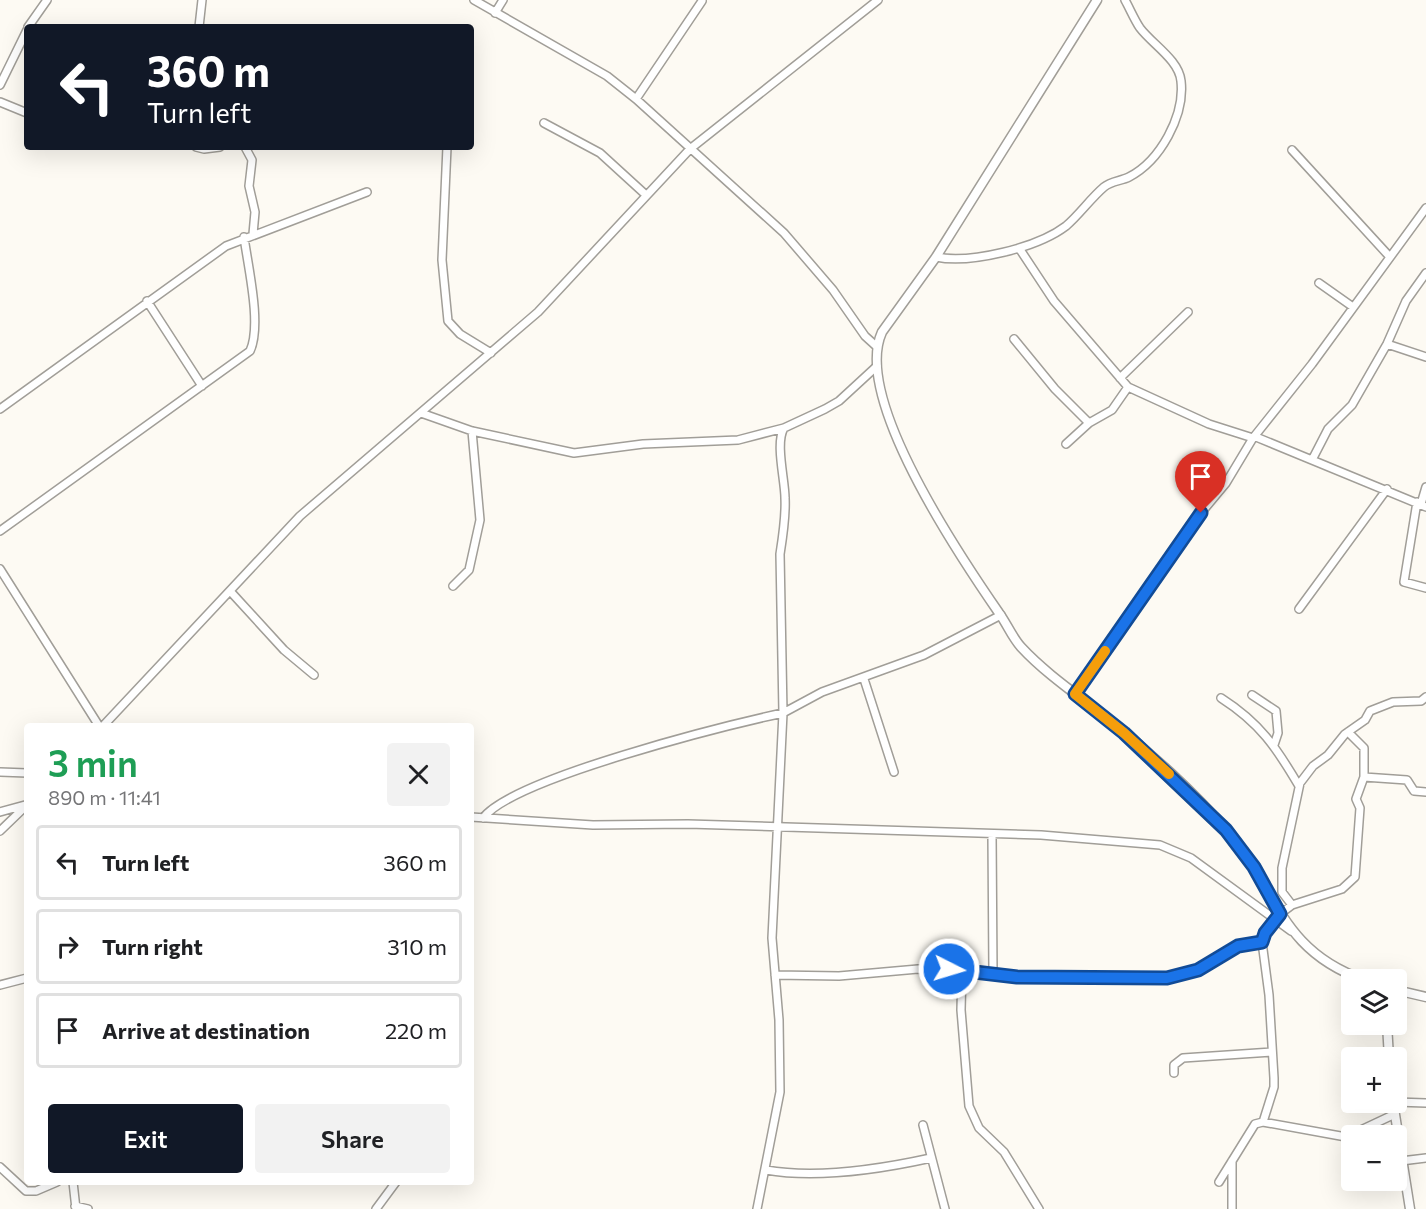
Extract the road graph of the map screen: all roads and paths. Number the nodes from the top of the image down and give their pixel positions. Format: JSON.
{"nodes":[{"id":1,"x":47,"y":0,"type":"edge"},
{"id":2,"x":202,"y":0,"type":"edge"},
{"id":3,"x":474,"y":0,"type":"edge"},
{"id":4,"x":503,"y":0,"type":"edge"},
{"id":5,"x":879,"y":0,"type":"edge"},
{"id":6,"x":1097,"y":0,"type":"edge"},
{"id":7,"x":1125,"y":0,"type":"edge"},
{"id":8,"x":702,"y":2,"type":"edge"},
{"id":9,"x":495,"y":13,"type":"junction"},
{"id":10,"x":31,"y":24,"type":"edge"},
{"id":11,"x":199,"y":24,"type":"edge"},
{"id":12,"x":24,"y":36,"type":"edge"},
{"id":13,"x":0,"y":85,"type":"edge"},
{"id":14,"x":636,"y":99,"type":"junction"},
{"id":15,"x":0,"y":102,"type":"edge"},
{"id":16,"x":24,"y":112,"type":"edge"},
{"id":17,"x":544,"y":123,"type":"dead end"},
{"id":18,"x":690,"y":149,"type":"junction"},
{"id":19,"x":247,"y":150,"type":"edge"},
{"id":20,"x":447,"y":150,"type":"edge"},
{"id":21,"x":1292,"y":150,"type":"dead end"},
{"id":22,"x":367,"y":192,"type":"dead end"},
{"id":23,"x":646,"y":195,"type":"junction"},
{"id":24,"x":1426,"y":209,"type":"edge"},
{"id":25,"x":253,"y":234,"type":"junction"},
{"id":26,"x":244,"y":237,"type":"junction"},
{"id":27,"x":1019,"y":248,"type":"junction"},
{"id":28,"x":1389,"y":256,"type":"junction"},
{"id":29,"x":936,"y":257,"type":"junction"},
{"id":30,"x":1426,"y":273,"type":"edge"},
{"id":31,"x":1320,"y":283,"type":"dead end"},
{"id":32,"x":147,"y":301,"type":"junction"},
{"id":33,"x":1353,"y":307,"type":"junction"},
{"id":34,"x":1188,"y":312,"type":"dead end"},
{"id":35,"x":1014,"y":339,"type":"dead end"},
{"id":36,"x":1387,"y":344,"type":"junction"},
{"id":37,"x":876,"y":346,"type":"junction"},
{"id":38,"x":491,"y":353,"type":"junction"},
{"id":39,"x":1426,"y":357,"type":"edge"},
{"id":40,"x":877,"y":366,"type":"junction"},
{"id":41,"x":1120,"y":378,"type":"junction"},
{"id":42,"x":202,"y":386,"type":"junction"},
{"id":43,"x":1128,"y":387,"type":"junction"},
{"id":44,"x":0,"y":409,"type":"edge"},
{"id":45,"x":421,"y":413,"type":"junction"},
{"id":46,"x":1089,"y":423,"type":"junction"},
{"id":47,"x":784,"y":429,"type":"junction"},
{"id":48,"x":472,"y":431,"type":"junction"},
{"id":49,"x":1254,"y":438,"type":"junction"},
{"id":50,"x":1066,"y":444,"type":"dead end"},
{"id":51,"x":1312,"y":460,"type":"junction"},
{"id":52,"x":1426,"y":487,"type":"edge"},
{"id":53,"x":1387,"y":489,"type":"junction"},
{"id":54,"x":1421,"y":504,"type":"edge"},
{"id":55,"x":0,"y":531,"type":"edge"},
{"id":56,"x":0,"y":569,"type":"edge"},
{"id":57,"x":453,"y":586,"type":"dead end"},
{"id":58,"x":1426,"y":588,"type":"edge"},
{"id":59,"x":230,"y":591,"type":"junction"},
{"id":60,"x":1299,"y":609,"type":"dead end"},
{"id":61,"x":1001,"y":615,"type":"junction"},
{"id":62,"x":314,"y":675,"type":"dead end"},
{"id":63,"x":864,"y":679,"type":"junction"},
{"id":64,"x":1075,"y":694,"type":"junction"},
{"id":65,"x":1252,"y":695,"type":"dead end"},
{"id":66,"x":1426,"y":697,"type":"edge"},
{"id":67,"x":1221,"y":698,"type":"dead end"},
{"id":68,"x":783,"y":713,"type":"junction"},
{"id":69,"x":99,"y":723,"type":"edge"},
{"id":70,"x":104,"y":723,"type":"edge"},
{"id":71,"x":1348,"y":732,"type":"junction"},
{"id":72,"x":1274,"y":745,"type":"junction"},
{"id":73,"x":0,"y":772,"type":"edge"},
{"id":74,"x":894,"y":772,"type":"dead end"},
{"id":75,"x":24,"y":773,"type":"edge"},
{"id":76,"x":1364,"y":777,"type":"junction"},
{"id":77,"x":1299,"y":786,"type":"junction"},
{"id":78,"x":1426,"y":792,"type":"edge"},
{"id":79,"x":24,"y":805,"type":"edge"},
{"id":80,"x":24,"y":807,"type":"edge"},
{"id":81,"x":0,"y":812,"type":"edge"},
{"id":82,"x":474,"y":817,"type":"edge"},
{"id":83,"x":483,"y":818,"type":"junction"},
{"id":84,"x":777,"y":826,"type":"junction"},
{"id":85,"x":0,"y":831,"type":"edge"},
{"id":86,"x":992,"y":835,"type":"junction"},
{"id":87,"x":1292,"y":905,"type":"junction"},
{"id":88,"x":1277,"y":918,"type":"junction"},
{"id":89,"x":1262,"y":942,"type":"junction"},
{"id":90,"x":1342,"y":969,"type":"edge"},
{"id":91,"x":962,"y":970,"type":"junction"},
{"id":92,"x":993,"y":973,"type":"junction"},
{"id":93,"x":775,"y":975,"type":"junction"},
{"id":94,"x":24,"y":979,"type":"edge"},
{"id":95,"x":0,"y":985,"type":"edge"},
{"id":96,"x":1407,"y":993,"type":"edge"},
{"id":97,"x":1426,"y":997,"type":"edge"},
{"id":98,"x":1272,"y":1052,"type":"junction"},
{"id":99,"x":1174,"y":1073,"type":"dead end"},
{"id":100,"x":1407,"y":1102,"type":"edge"},
{"id":101,"x":1426,"y":1103,"type":"edge"},
{"id":102,"x":1395,"y":1114,"type":"joint"},
{"id":103,"x":1263,"y":1122,"type":"junction"},
{"id":104,"x":923,"y":1125,"type":"dead end"},
{"id":105,"x":1396,"y":1125,"type":"edge"},
{"id":106,"x":931,"y":1158,"type":"junction"},
{"id":107,"x":1426,"y":1158,"type":"edge"},
{"id":108,"x":1407,"y":1160,"type":"edge"},
{"id":109,"x":1232,"y":1161,"type":"junction"},
{"id":110,"x":0,"y":1167,"type":"edge"},
{"id":111,"x":766,"y":1170,"type":"junction"},
{"id":112,"x":1219,"y":1182,"type":"dead end"},
{"id":113,"x":50,"y":1185,"type":"edge"},
{"id":114,"x":72,"y":1185,"type":"edge"},
{"id":115,"x":394,"y":1185,"type":"edge"},
{"id":116,"x":1407,"y":1191,"type":"edge"},
{"id":117,"x":75,"y":1207,"type":"edge"},
{"id":118,"x":93,"y":1209,"type":"edge"},
{"id":119,"x":376,"y":1209,"type":"edge"},
{"id":120,"x":757,"y":1209,"type":"edge"},
{"id":121,"x":945,"y":1209,"type":"edge"},
{"id":122,"x":1039,"y":1209,"type":"edge"},
{"id":123,"x":1232,"y":1209,"type":"edge"},
{"id":124,"x":1410,"y":1209,"type":"edge"}],
"edges":[{"from":1,"to":10,"type":"street"},
{"from":2,"to":11,"type":"street"},
{"from":3,"to":9,"type":"street"},
{"from":4,"to":9,"type":"street"},
{"from":5,"to":18,"type":"street"},
{"from":6,"to":29,"type":"street"},
{"from":7,"to":27,"type":"street"},
{"from":8,"to":14,"type":"street"},
{"from":9,"to":14,"type":"street"},
{"from":12,"to":13,"type":"street"},
{"from":14,"to":18,"type":"street"},
{"from":15,"to":16,"type":"street"},
{"from":17,"to":23,"type":"street"},
{"from":18,"to":23,"type":"street"},
{"from":18,"to":37,"type":"street"},
{"from":19,"to":25,"type":"street"},
{"from":20,"to":38,"type":"street"},
{"from":21,"to":28,"type":"street"},
{"from":22,"to":25,"type":"street"},
{"from":23,"to":38,"type":"street"},
{"from":24,"to":28,"type":"street"},
{"from":25,"to":26,"type":"street"},
{"from":26,"to":32,"type":"street"},
{"from":26,"to":42,"type":"street"},
{"from":27,"to":29,"type":"street"},
{"from":27,"to":41,"type":"street"},
{"from":28,"to":33,"type":"street"},
{"from":29,"to":37,"type":"street"},
{"from":30,"to":36,"type":"street"},
{"from":31,"to":33,"type":"street"},
{"from":32,"to":42,"type":"street"},
{"from":32,"to":44,"type":"street"},
{"from":33,"to":49,"type":"street"},
{"from":34,"to":41,"type":"street"},
{"from":35,"to":46,"type":"street"},
{"from":36,"to":39,"type":"street"},
{"from":36,"to":51,"type":"street"},
{"from":37,"to":40,"type":"street"},
{"from":38,"to":45,"type":"street"},
{"from":40,"to":47,"type":"street"},
{"from":40,"to":61,"type":"street"},
{"from":41,"to":43,"type":"street"},
{"from":42,"to":55,"type":"street"},
{"from":43,"to":46,"type":"street"},
{"from":43,"to":49,"type":"street"},
{"from":45,"to":48,"type":"street"},
{"from":45,"to":59,"type":"street"},
{"from":46,"to":50,"type":"street"},
{"from":47,"to":48,"type":"street"},
{"from":47,"to":68,"type":"street"},
{"from":48,"to":57,"type":"street"},
{"from":49,"to":51,"type":"street"},
{"from":49,"to":64,"type":"street"},
{"from":51,"to":53,"type":"street"},
{"from":52,"to":54,"type":"street"},
{"from":53,"to":54,"type":"street"},
{"from":53,"to":60,"type":"street"},
{"from":54,"to":58,"type":"street"},
{"from":56,"to":69,"type":"street"},
{"from":59,"to":62,"type":"street"},
{"from":59,"to":70,"type":"street"},
{"from":61,"to":63,"type":"street"},
{"from":61,"to":64,"type":"street"},
{"from":63,"to":68,"type":"street"},
{"from":63,"to":74,"type":"street"},
{"from":64,"to":88,"type":"street"},
{"from":65,"to":72,"type":"street"},
{"from":66,"to":71,"type":"street"},
{"from":67,"to":72,"type":"street"},
{"from":68,"to":83,"type":"street"},
{"from":68,"to":84,"type":"street"},
{"from":71,"to":76,"type":"street"},
{"from":71,"to":77,"type":"street"},
{"from":72,"to":77,"type":"street"},
{"from":73,"to":75,"type":"street"},
{"from":76,"to":78,"type":"street"},
{"from":76,"to":87,"type":"street"},
{"from":77,"to":87,"type":"street"},
{"from":79,"to":81,"type":"street"},
{"from":80,"to":85,"type":"street"},
{"from":82,"to":83,"type":"street"},
{"from":83,"to":84,"type":"street"},
{"from":84,"to":86,"type":"street"},
{"from":84,"to":93,"type":"street"},
{"from":86,"to":88,"type":"street"},
{"from":86,"to":92,"type":"street"},
{"from":87,"to":88,"type":"street"},
{"from":88,"to":89,"type":"street"},
{"from":88,"to":90,"type":"street"},
{"from":89,"to":92,"type":"street"},
{"from":89,"to":98,"type":"street"},
{"from":91,"to":92,"type":"street"},
{"from":91,"to":93,"type":"street"},
{"from":91,"to":122,"type":"street"},
{"from":93,"to":111,"type":"street"},
{"from":94,"to":95,"type":"street"},
{"from":96,"to":97,"type":"street"},
{"from":98,"to":99,"type":"street"},
{"from":98,"to":103,"type":"street"},
{"from":100,"to":101,"type":"street"},
{"from":102,"to":103,"type":"street"},
{"from":102,"to":105,"type":"street"},
{"from":103,"to":109,"type":"street"},
{"from":104,"to":106,"type":"street"},
{"from":106,"to":111,"type":"street"},
{"from":106,"to":121,"type":"street"},
{"from":107,"to":108,"type":"street"},
{"from":109,"to":112,"type":"street"},
{"from":109,"to":123,"type":"street"},
{"from":110,"to":113,"type":"street"},
{"from":111,"to":120,"type":"street"},
{"from":114,"to":117,"type":"street"},
{"from":115,"to":119,"type":"street"},
{"from":116,"to":124,"type":"street"},
{"from":117,"to":118,"type":"street"}]}
